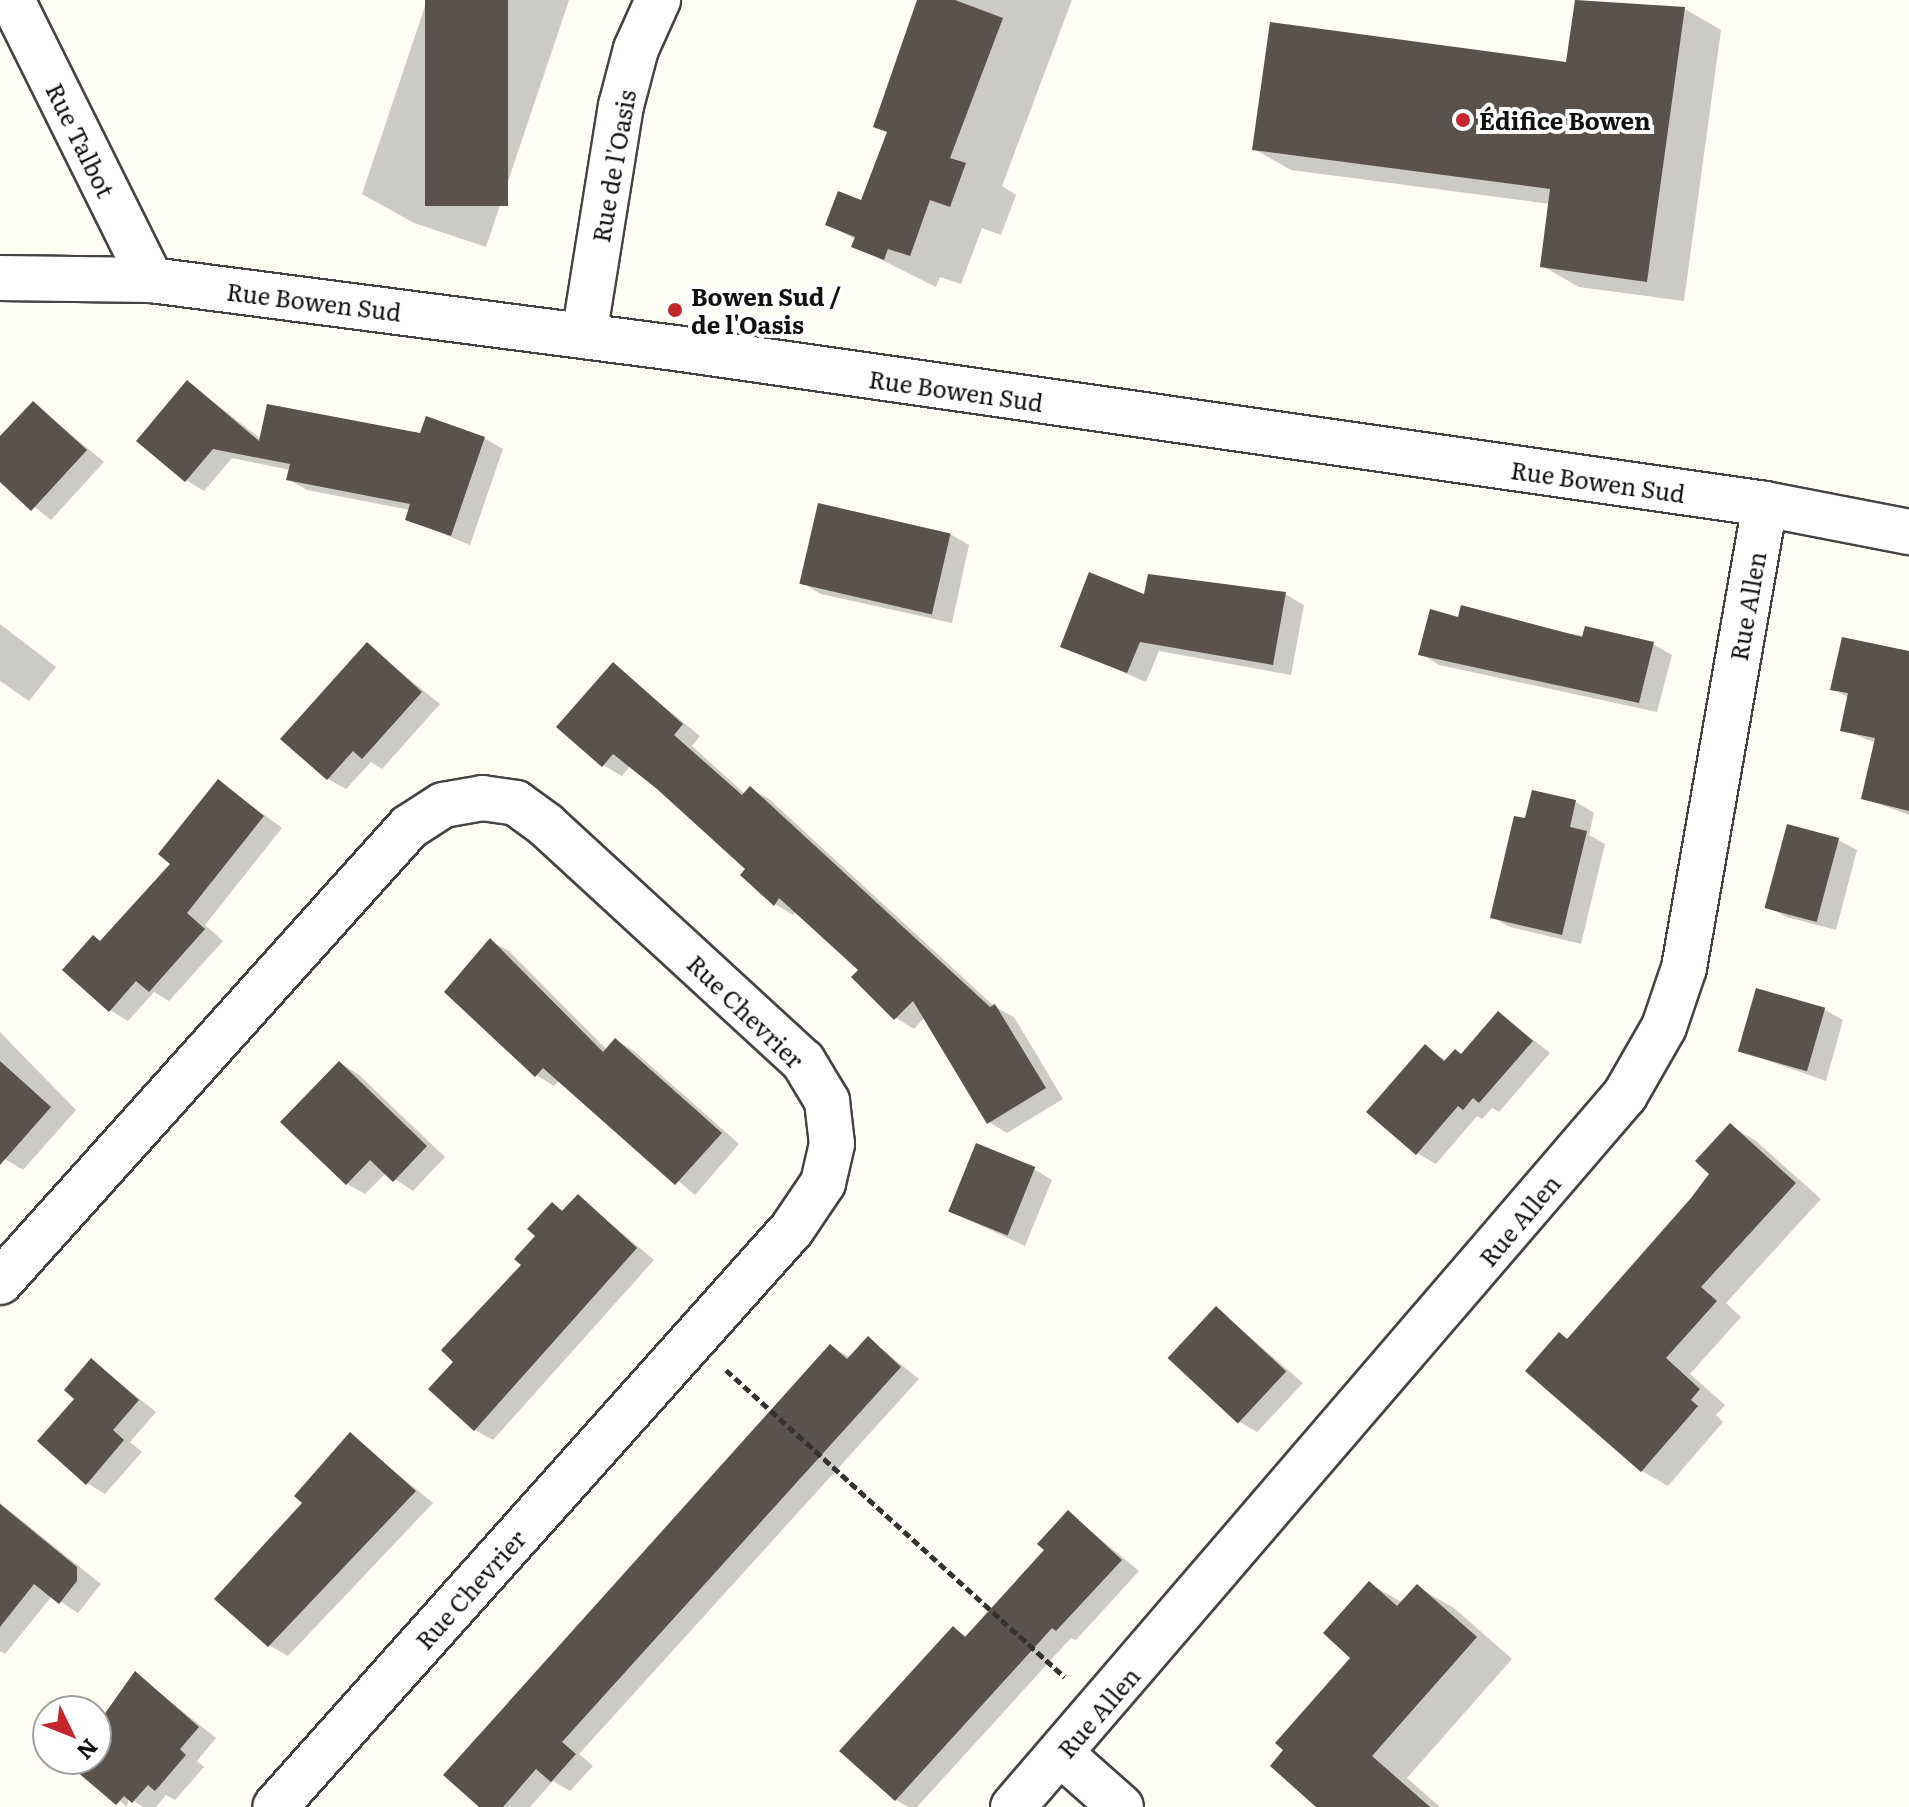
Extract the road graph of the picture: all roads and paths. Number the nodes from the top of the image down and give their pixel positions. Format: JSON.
{"nodes":[{"id":1,"x":12,"y":0,"type":"edge"},
{"id":2,"x":658,"y":0,"type":"edge"},
{"id":3,"x":0,"y":278,"type":"edge"},
{"id":4,"x":151,"y":280,"type":"junction"},
{"id":5,"x":584,"y":336,"type":"junction"},
{"id":6,"x":1765,"y":504,"type":"junction"},
{"id":7,"x":1909,"y":532,"type":"edge"},
{"id":8,"x":0,"y":1282,"type":"edge"},
{"id":9,"x":693,"y":1339,"type":"junction"},
{"id":10,"x":1101,"y":1710,"type":"junction"},
{"id":11,"x":1061,"y":1754,"type":"junction"},
{"id":12,"x":275,"y":1807,"type":"edge"},
{"id":13,"x":1013,"y":1807,"type":"edge"},
{"id":14,"x":1121,"y":1807,"type":"edge"}],
"edges":[{"from":1,"to":4,"type":"street","name":"Rue Talbot"},
{"from":2,"to":5,"type":"street","name":"Rue de l'Oasis"},
{"from":3,"to":4,"type":"street","name":"Rue Bowen Sud"},
{"from":4,"to":5,"type":"street","name":"Rue Bowen Sud"},
{"from":5,"to":6,"type":"street","name":"Rue Bowen Sud"},
{"from":6,"to":7,"type":"street","name":"Rue Bowen Sud"},
{"from":6,"to":10,"type":"street","name":"Rue Allen"},
{"from":8,"to":9,"type":"street","name":"Rue Chevrier"},
{"from":9,"to":10,"type":"path"},
{"from":9,"to":12,"type":"street","name":"Rue Chevrier"},
{"from":10,"to":11,"type":"street","name":"Rue Allen"},
{"from":11,"to":13,"type":"street","name":"Rue Allen"},
{"from":11,"to":14,"type":"street"}]}
